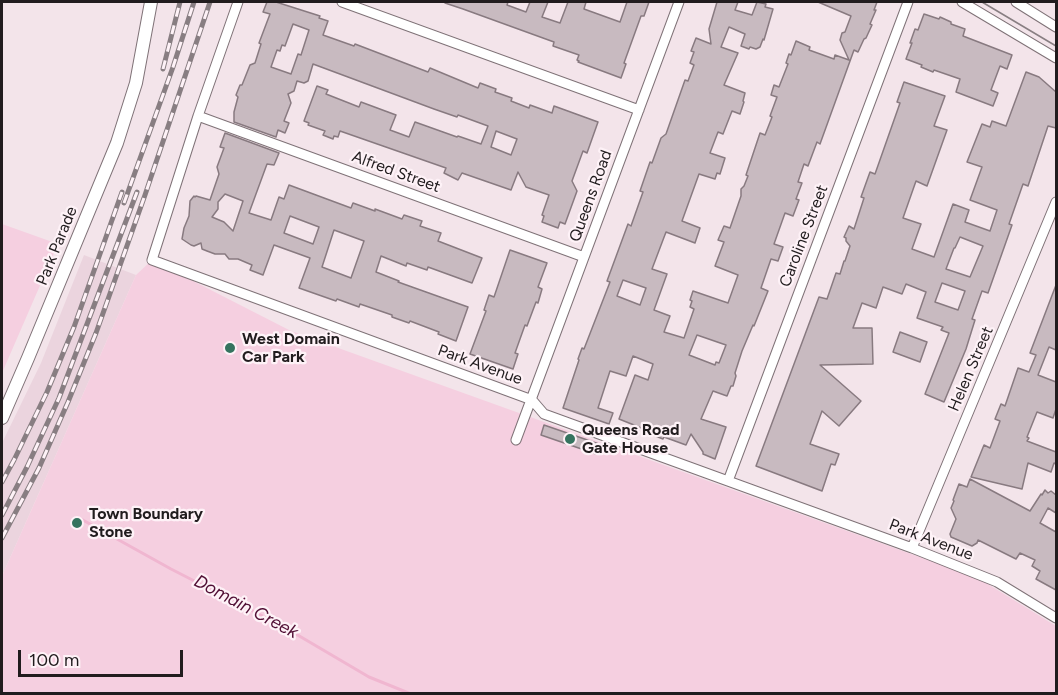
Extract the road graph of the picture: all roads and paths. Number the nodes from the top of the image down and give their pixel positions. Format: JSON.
{"nodes":[{"id":1,"x":151,"y":2,"type":"edge"},
{"id":2,"x":238,"y":2,"type":"edge"},
{"id":3,"x":342,"y":2,"type":"edge"},
{"id":4,"x":679,"y":2,"type":"edge"},
{"id":5,"x":908,"y":2,"type":"edge"},
{"id":6,"x":962,"y":2,"type":"edge"},
{"id":7,"x":1016,"y":2,"type":"edge"},
{"id":8,"x":1056,"y":27,"type":"edge"},
{"id":9,"x":1056,"y":58,"type":"edge"},
{"id":10,"x":639,"y":110,"type":"junction"},
{"id":11,"x":198,"y":116,"type":"junction"},
{"id":12,"x":1056,"y":202,"type":"edge"},
{"id":13,"x":584,"y":257,"type":"junction"},
{"id":14,"x":532,"y":400,"type":"junction"},
{"id":15,"x":2,"y":418,"type":"edge"},
{"id":16,"x":516,"y":440,"type":"dead end"},
{"id":17,"x":728,"y":481,"type":"junction"},
{"id":18,"x":912,"y":548,"type":"junction"},
{"id":19,"x":1056,"y":618,"type":"edge"}],
"edges":[{"from":1,"to":15,"type":"street","name":"Park Parade"},
{"from":2,"to":11,"type":"street"},
{"from":3,"to":10,"type":"street"},
{"from":4,"to":10,"type":"street","name":"Queens Road"},
{"from":5,"to":17,"type":"street","name":"Caroline Street"},
{"from":6,"to":9,"type":"street"},
{"from":7,"to":8,"type":"street"},
{"from":10,"to":13,"type":"street","name":"Queens Road"},
{"from":11,"to":13,"type":"street","name":"Alfred Street"},
{"from":11,"to":14,"type":"street","name":"Park Avenue"},
{"from":12,"to":18,"type":"street","name":"Helen Street"},
{"from":13,"to":14,"type":"street","name":"Queens Road"},
{"from":14,"to":16,"type":"street","name":"Queens Road"},
{"from":14,"to":17,"type":"street","name":"Park Avenue"},
{"from":17,"to":18,"type":"street","name":"Park Avenue"},
{"from":18,"to":19,"type":"street","name":"Park Avenue"}]}
